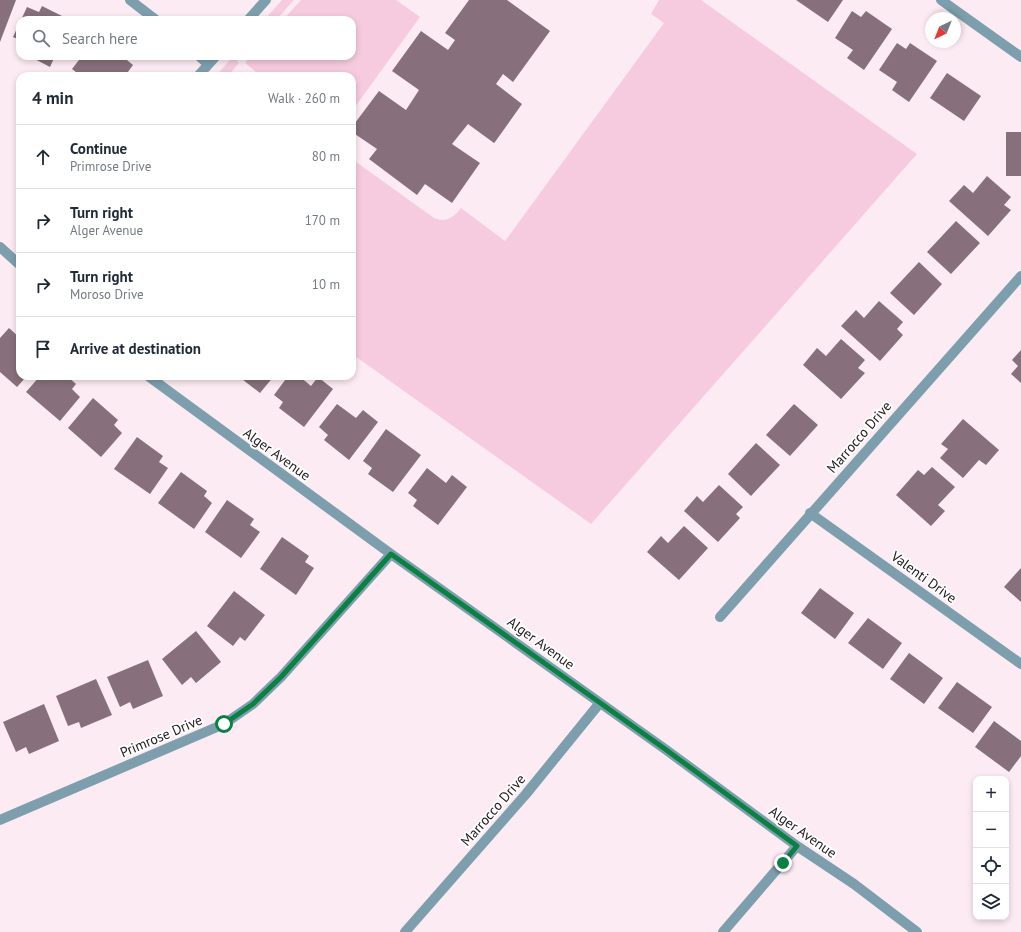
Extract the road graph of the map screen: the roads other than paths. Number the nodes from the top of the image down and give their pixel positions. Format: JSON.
{"nodes":[{"id":1,"x":130,"y":0,"type":"edge"},
{"id":2,"x":266,"y":0,"type":"edge"},
{"id":3,"x":941,"y":0,"type":"edge"},
{"id":4,"x":151,"y":16,"type":"edge"},
{"id":5,"x":252,"y":16,"type":"edge"},
{"id":6,"x":1021,"y":58,"type":"edge"},
{"id":7,"x":204,"y":60,"type":"edge"},
{"id":8,"x":212,"y":60,"type":"edge"},
{"id":9,"x":208,"y":64,"type":"junction"},
{"id":10,"x":201,"y":72,"type":"edge"},
{"id":11,"x":0,"y":247,"type":"edge"},
{"id":12,"x":16,"y":261,"type":"edge"},
{"id":13,"x":1021,"y":276,"type":"edge"},
{"id":14,"x":153,"y":380,"type":"edge"},
{"id":15,"x":810,"y":513,"type":"junction"},
{"id":16,"x":391,"y":554,"type":"junction"},
{"id":17,"x":720,"y":617,"type":"dead end"},
{"id":18,"x":1021,"y":664,"type":"edge"},
{"id":19,"x":599,"y":704,"type":"junction"},
{"id":20,"x":0,"y":820,"type":"edge"},
{"id":21,"x":797,"y":846,"type":"junction"},
{"id":22,"x":405,"y":932,"type":"edge"},
{"id":23,"x":723,"y":932,"type":"edge"},
{"id":24,"x":917,"y":932,"type":"edge"}],
"edges":[{"from":1,"to":4,"type":"street"},
{"from":2,"to":5,"type":"street"},
{"from":3,"to":6,"type":"street"},
{"from":7,"to":9,"type":"street"},
{"from":8,"to":9,"type":"street"},
{"from":9,"to":10,"type":"street"},
{"from":11,"to":12,"type":"street"},
{"from":13,"to":15,"type":"street","name":"Marrocco Drive"},
{"from":14,"to":16,"type":"street","name":"Alger Avenue"},
{"from":15,"to":17,"type":"street","name":"Marrocco Drive"},
{"from":15,"to":18,"type":"street","name":"Valenti Drive"},
{"from":16,"to":19,"type":"street","name":"Alger Avenue"},
{"from":16,"to":20,"type":"street","name":"Primrose Drive"},
{"from":19,"to":21,"type":"street","name":"Alger Avenue"},
{"from":19,"to":22,"type":"street","name":"Marrocco Drive"},
{"from":21,"to":23,"type":"street"},
{"from":21,"to":24,"type":"street","name":"Alger Avenue"}]}
